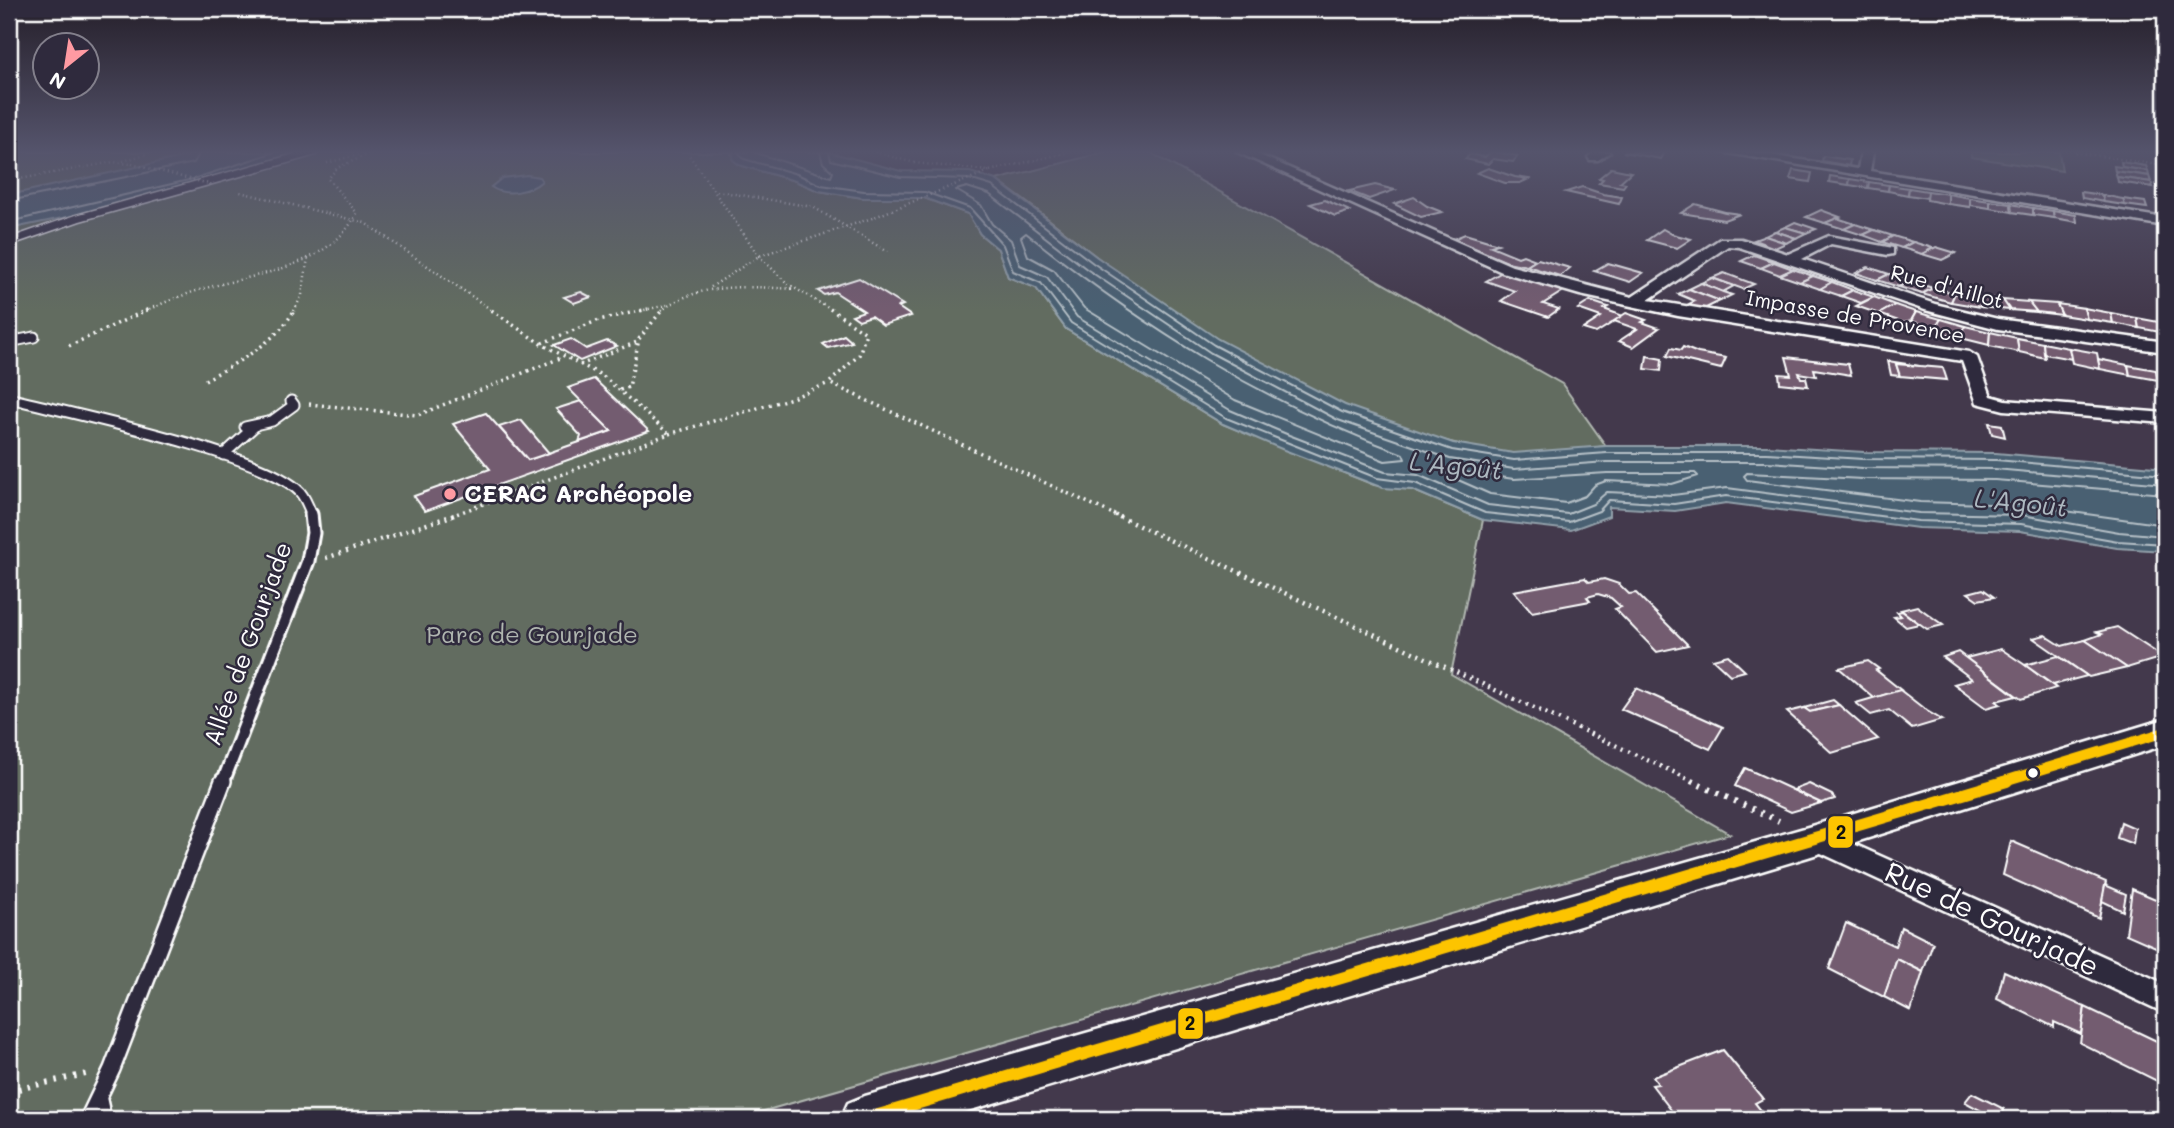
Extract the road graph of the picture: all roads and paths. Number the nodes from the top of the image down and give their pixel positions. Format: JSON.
{"nodes":[{"id":1,"x":126,"y":205,"type":"edge"},
{"id":2,"x":292,"y":205,"type":"edge"},
{"id":3,"x":350,"y":205,"type":"edge"},
{"id":4,"x":725,"y":205,"type":"edge"},
{"id":5,"x":785,"y":205,"type":"edge"},
{"id":6,"x":906,"y":205,"type":"edge"},
{"id":7,"x":1361,"y":205,"type":"edge"},
{"id":8,"x":2056,"y":205,"type":"edge"},
{"id":9,"x":353,"y":220,"type":"junction"},
{"id":10,"x":2165,"y":222,"type":"edge"},
{"id":11,"x":843,"y":228,"type":"junction"},
{"id":12,"x":9,"y":242,"type":"edge"},
{"id":13,"x":1888,"y":251,"type":"dead end"},
{"id":14,"x":888,"y":252,"type":"dead end"},
{"id":15,"x":759,"y":256,"type":"junction"},
{"id":16,"x":307,"y":258,"type":"junction"},
{"id":17,"x":1790,"y":260,"type":"junction"},
{"id":18,"x":712,"y":288,"type":"junction"},
{"id":19,"x":797,"y":289,"type":"junction"},
{"id":20,"x":1635,"y":302,"type":"junction"},
{"id":21,"x":667,"y":305,"type":"junction"},
{"id":22,"x":34,"y":337,"type":"dead end"},
{"id":23,"x":9,"y":342,"type":"edge"},
{"id":24,"x":638,"y":342,"type":"junction"},
{"id":25,"x":541,"y":344,"type":"junction"},
{"id":26,"x":69,"y":346,"type":"dead end"},
{"id":27,"x":2165,"y":347,"type":"edge"},
{"id":28,"x":563,"y":357,"type":"junction"},
{"id":29,"x":579,"y":366,"type":"junction"},
{"id":30,"x":205,"y":380,"type":"dead end"},
{"id":31,"x":829,"y":383,"type":"junction"},
{"id":32,"x":620,"y":390,"type":"junction"},
{"id":33,"x":9,"y":398,"type":"edge"},
{"id":34,"x":292,"y":403,"type":"joint"},
{"id":35,"x":2165,"y":418,"type":"edge"},
{"id":36,"x":669,"y":434,"type":"junction"},
{"id":37,"x":223,"y":455,"type":"junction"},
{"id":38,"x":308,"y":561,"type":"junction"},
{"id":39,"x":2165,"y":732,"type":"edge"},
{"id":40,"x":1818,"y":839,"type":"junction"},
{"id":41,"x":2165,"y":999,"type":"edge"},
{"id":42,"x":112,"y":1069,"type":"junction"},
{"id":43,"x":9,"y":1091,"type":"edge"},
{"id":44,"x":99,"y":1100,"type":"junction"},
{"id":45,"x":88,"y":1119,"type":"edge"},
{"id":46,"x":103,"y":1119,"type":"edge"},
{"id":47,"x":865,"y":1119,"type":"edge"}],
"edges":[{"from":1,"to":12,"type":"lane"},
{"from":2,"to":9,"type":"path"},
{"from":3,"to":9,"type":"path"},
{"from":4,"to":15,"type":"path"},
{"from":5,"to":11,"type":"path"},
{"from":6,"to":11,"type":"path"},
{"from":7,"to":20,"type":"street"},
{"from":8,"to":10,"type":"street"},
{"from":9,"to":16,"type":"path"},
{"from":9,"to":25,"type":"path"},
{"from":11,"to":14,"type":"path"},
{"from":11,"to":15,"type":"path"},
{"from":13,"to":17,"type":"street"},
{"from":15,"to":18,"type":"path"},
{"from":15,"to":19,"type":"path"},
{"from":16,"to":26,"type":"path"},
{"from":16,"to":30,"type":"path"},
{"from":17,"to":20,"type":"street","name":"Rue d'Aillot"},
{"from":17,"to":27,"type":"street","name":"Rue d'Aillot"},
{"from":18,"to":19,"type":"path"},
{"from":18,"to":21,"type":"path"},
{"from":19,"to":31,"type":"path"},
{"from":20,"to":35,"type":"street","name":"Impasse de Provence"},
{"from":21,"to":24,"type":"path"},
{"from":21,"to":25,"type":"path"},
{"from":22,"to":23,"type":"lane"},
{"from":24,"to":29,"type":"path"},
{"from":24,"to":32,"type":"path"},
{"from":25,"to":28,"type":"path"},
{"from":28,"to":29,"type":"path"},
{"from":28,"to":34,"type":"path"},
{"from":29,"to":32,"type":"path"},
{"from":31,"to":36,"type":"path"},
{"from":31,"to":40,"type":"path"},
{"from":32,"to":36,"type":"path"},
{"from":33,"to":37,"type":"lane","name":"Allée de Gourjade"},
{"from":34,"to":37,"type":"lane"},
{"from":36,"to":38,"type":"path"},
{"from":37,"to":38,"type":"lane","name":"Allée de Gourjade"},
{"from":38,"to":42,"type":"lane","name":"Allée de Gourjade"},
{"from":39,"to":40,"type":"main road"},
{"from":40,"to":41,"type":"street","name":"Rue de Gourjade"},
{"from":40,"to":47,"type":"main road"},
{"from":42,"to":43,"type":"path"},
{"from":42,"to":44,"type":"lane","name":"Allée de Gourjade"},
{"from":44,"to":45,"type":"lane","name":"Allée de Gourjade"},
{"from":44,"to":46,"type":"lane"}]}
